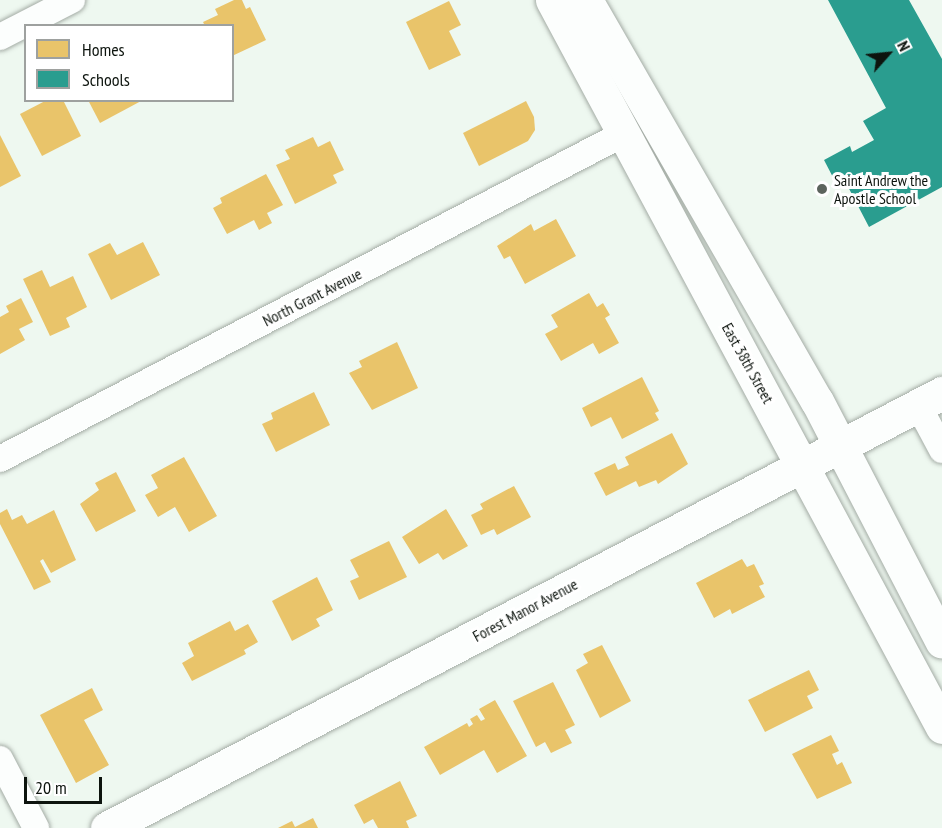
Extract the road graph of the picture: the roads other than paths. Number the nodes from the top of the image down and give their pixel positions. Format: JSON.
{"nodes":[{"id":1,"x":72,"y":0,"type":"edge"},
{"id":2,"x":552,"y":0,"type":"edge"},
{"id":3,"x":586,"y":0,"type":"edge"},
{"id":4,"x":25,"y":24,"type":"edge"},
{"id":5,"x":24,"y":25,"type":"edge"},
{"id":6,"x":0,"y":37,"type":"edge"},
{"id":7,"x":623,"y":134,"type":"junction"},
{"id":8,"x":930,"y":399,"type":"edge"},
{"id":9,"x":841,"y":445,"type":"junction"},
{"id":10,"x":942,"y":450,"type":"edge"},
{"id":11,"x":0,"y":459,"type":"edge"},
{"id":12,"x":804,"y":464,"type":"junction"},
{"id":13,"x":942,"y":642,"type":"edge"},
{"id":14,"x":942,"y":727,"type":"edge"},
{"id":15,"x":0,"y":759,"type":"edge"},
{"id":16,"x":36,"y":828,"type":"edge"},
{"id":17,"x":107,"y":828,"type":"edge"}],
"edges":[{"from":1,"to":4,"type":"street"},
{"from":2,"to":7,"type":"main road","name":"East 38th Street"},
{"from":3,"to":9,"type":"main road"},
{"from":5,"to":6,"type":"street"},
{"from":7,"to":11,"type":"street","name":"North Grant Avenue"},
{"from":7,"to":12,"type":"main road","name":"East 38th Street"},
{"from":8,"to":9,"type":"main road","name":"Forest Manor Avenue"},
{"from":8,"to":10,"type":"street"},
{"from":9,"to":12,"type":"main road","name":"Forest Manor Avenue"},
{"from":9,"to":13,"type":"main road"},
{"from":12,"to":14,"type":"main road","name":"East 38th Street"},
{"from":12,"to":17,"type":"main road","name":"Forest Manor Avenue"},
{"from":15,"to":16,"type":"street"}]}
